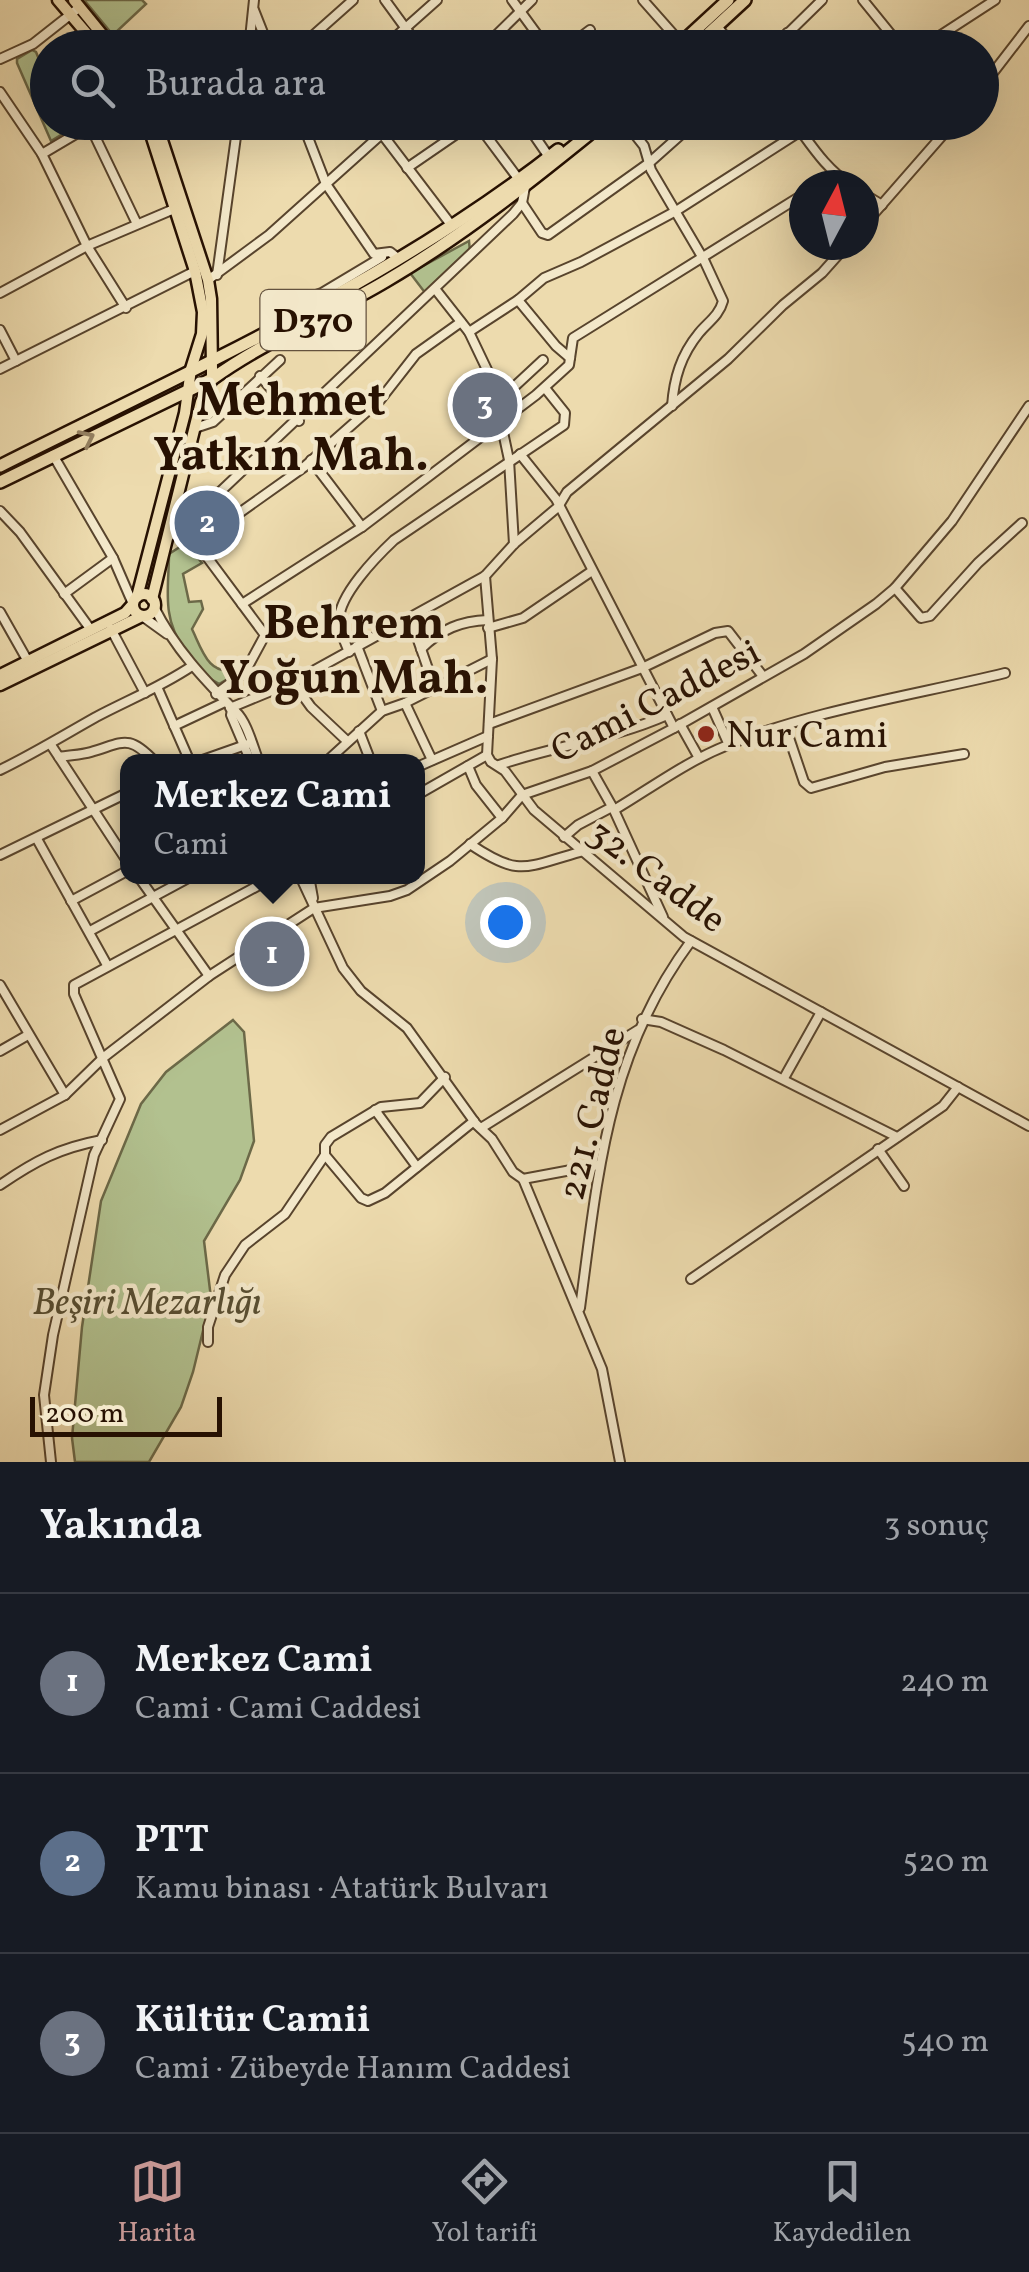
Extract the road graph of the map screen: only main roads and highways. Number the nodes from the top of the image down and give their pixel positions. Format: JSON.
{"nodes":[{"id":1,"x":58,"y":0,"type":"edge"},
{"id":2,"x":728,"y":0,"type":"edge"},
{"id":3,"x":745,"y":0,"type":"edge"},
{"id":4,"x":75,"y":8,"type":"edge"},
{"id":5,"x":88,"y":30,"type":"edge"},
{"id":6,"x":96,"y":30,"type":"edge"},
{"id":7,"x":699,"y":30,"type":"edge"},
{"id":8,"x":710,"y":30,"type":"edge"},
{"id":9,"x":153,"y":140,"type":"edge"},
{"id":10,"x":162,"y":140,"type":"edge"},
{"id":11,"x":570,"y":140,"type":"edge"},
{"id":12,"x":580,"y":140,"type":"edge"},
{"id":13,"x":522,"y":184,"type":"junction"},
{"id":14,"x":210,"y":360,"type":"junction"},
{"id":15,"x":190,"y":369,"type":"junction"},
{"id":16,"x":212,"y":379,"type":"junction"},
{"id":17,"x":186,"y":391,"type":"junction"},
{"id":18,"x":0,"y":466,"type":"edge"},
{"id":19,"x":0,"y":482,"type":"edge"},
{"id":20,"x":135,"y":600,"type":"junction"},
{"id":21,"x":154,"y":603,"type":"junction"},
{"id":22,"x":142,"y":616,"type":"junction"},
{"id":23,"x":30,"y":665,"type":"junction"},
{"id":24,"x":0,"y":675,"type":"edge"},
{"id":25,"x":0,"y":685,"type":"edge"}],
"edges":[{"from":1,"to":4,"type":"main road"},
{"from":2,"to":7,"type":"highway"},
{"from":3,"to":8,"type":"highway"},
{"from":4,"to":5,"type":"main road"},
{"from":4,"to":6,"type":"main road"},
{"from":9,"to":15,"type":"main road"},
{"from":10,"to":14,"type":"main road"},
{"from":11,"to":13,"type":"highway","number":"D370"},
{"from":12,"to":13,"type":"highway","number":"D370"},
{"from":13,"to":14,"type":"highway","number":"D370"},
{"from":13,"to":16,"type":"highway","number":"D370"},
{"from":14,"to":15,"type":"highway","number":"D370"},
{"from":14,"to":16,"type":"main road"},
{"from":15,"to":17,"type":"main road"},
{"from":15,"to":18,"type":"highway","number":"D370"},
{"from":16,"to":17,"type":"highway","number":"D370"},
{"from":16,"to":21,"type":"main road"},
{"from":19,"to":17,"type":"highway","number":"D370","one_way":true},
{"from":17,"to":20,"type":"main road"},
{"from":20,"to":21,"type":"main road"},
{"from":20,"to":22,"type":"main road"},
{"from":20,"to":23,"type":"main road"},
{"from":21,"to":22,"type":"main road"},
{"from":22,"to":23,"type":"main road"},
{"from":23,"to":24,"type":"main road"},
{"from":23,"to":25,"type":"main road"}]}
